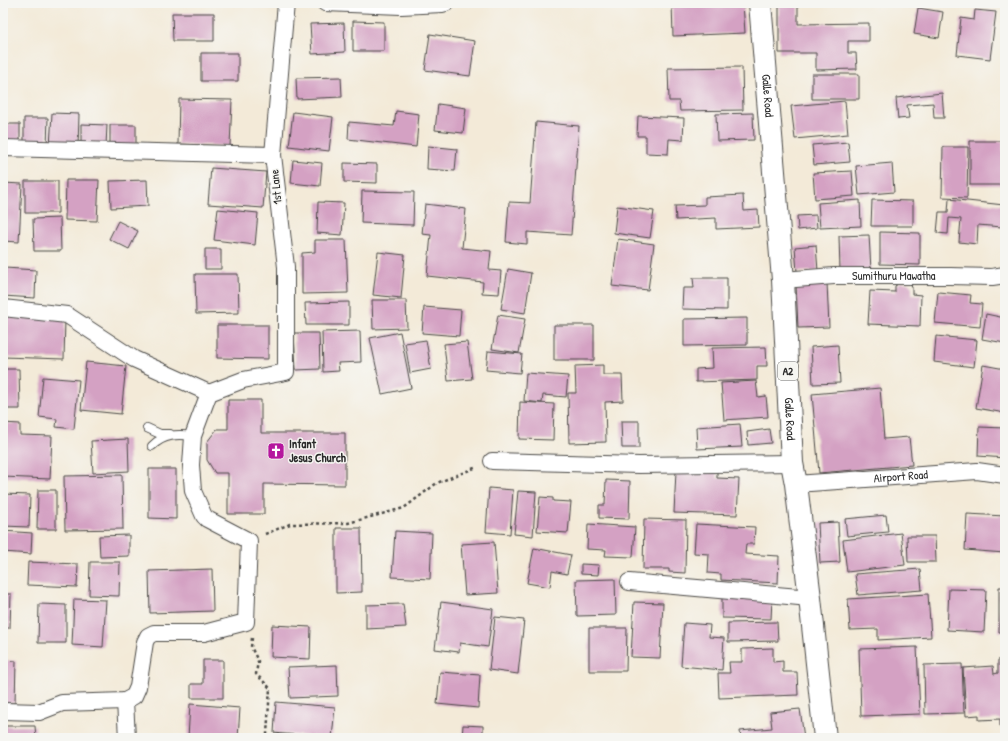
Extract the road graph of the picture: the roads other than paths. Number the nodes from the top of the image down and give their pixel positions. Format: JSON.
{"nodes":[{"id":1,"x":286,"y":3,"type":"edge"},
{"id":2,"x":325,"y":3,"type":"edge"},
{"id":3,"x":446,"y":3,"type":"edge"},
{"id":4,"x":760,"y":3,"type":"edge"},
{"id":5,"x":3,"y":148,"type":"edge"},
{"id":6,"x":273,"y":156,"type":"junction"},
{"id":7,"x":1005,"y":275,"type":"edge"},
{"id":8,"x":783,"y":280,"type":"junction"},
{"id":9,"x":3,"y":308,"type":"edge"},
{"id":10,"x":209,"y":393,"type":"junction"},
{"id":11,"x":147,"y":428,"type":"dead end"},
{"id":12,"x":176,"y":434,"type":"junction"},
{"id":13,"x":193,"y":436,"type":"junction"},
{"id":14,"x":152,"y":446,"type":"dead end"},
{"id":15,"x":492,"y":461,"type":"road end"},
{"id":16,"x":792,"y":462,"type":"junction"},
{"id":17,"x":1005,"y":475,"type":"edge"},
{"id":18,"x":796,"y":484,"type":"junction"},
{"id":19,"x":629,"y":582,"type":"dead end"},
{"id":20,"x":810,"y":598,"type":"junction"},
{"id":21,"x":125,"y":701,"type":"junction"},
{"id":22,"x":3,"y":711,"type":"edge"},
{"id":23,"x":127,"y":738,"type":"edge"},
{"id":24,"x":825,"y":738,"type":"edge"}],
"edges":[{"from":1,"to":6,"type":"street","name":"1st Lane"},
{"from":2,"to":3,"type":"street"},
{"from":4,"to":8,"type":"highway","name":"Galle Road","number":"A2"},
{"from":5,"to":6,"type":"street"},
{"from":6,"to":10,"type":"street","name":"1st Lane"},
{"from":7,"to":8,"type":"street","name":"Sumithuru Mawatha"},
{"from":8,"to":16,"type":"highway","name":"Galle Road","number":"A2"},
{"from":9,"to":10,"type":"street"},
{"from":10,"to":13,"type":"street"},
{"from":11,"to":12,"type":"lane"},
{"from":12,"to":13,"type":"lane"},
{"from":12,"to":14,"type":"lane"},
{"from":13,"to":21,"type":"street"},
{"from":15,"to":16,"type":"street"},
{"from":16,"to":18,"type":"highway","name":"Galle Road","number":"A2"},
{"from":17,"to":18,"type":"street","name":"Airport Road"},
{"from":18,"to":20,"type":"highway","name":"Galle Road","number":"A2"},
{"from":19,"to":20,"type":"street"},
{"from":20,"to":24,"type":"highway","name":"Galle Road","number":"A2"},
{"from":21,"to":22,"type":"street"},
{"from":21,"to":23,"type":"street"}]}
